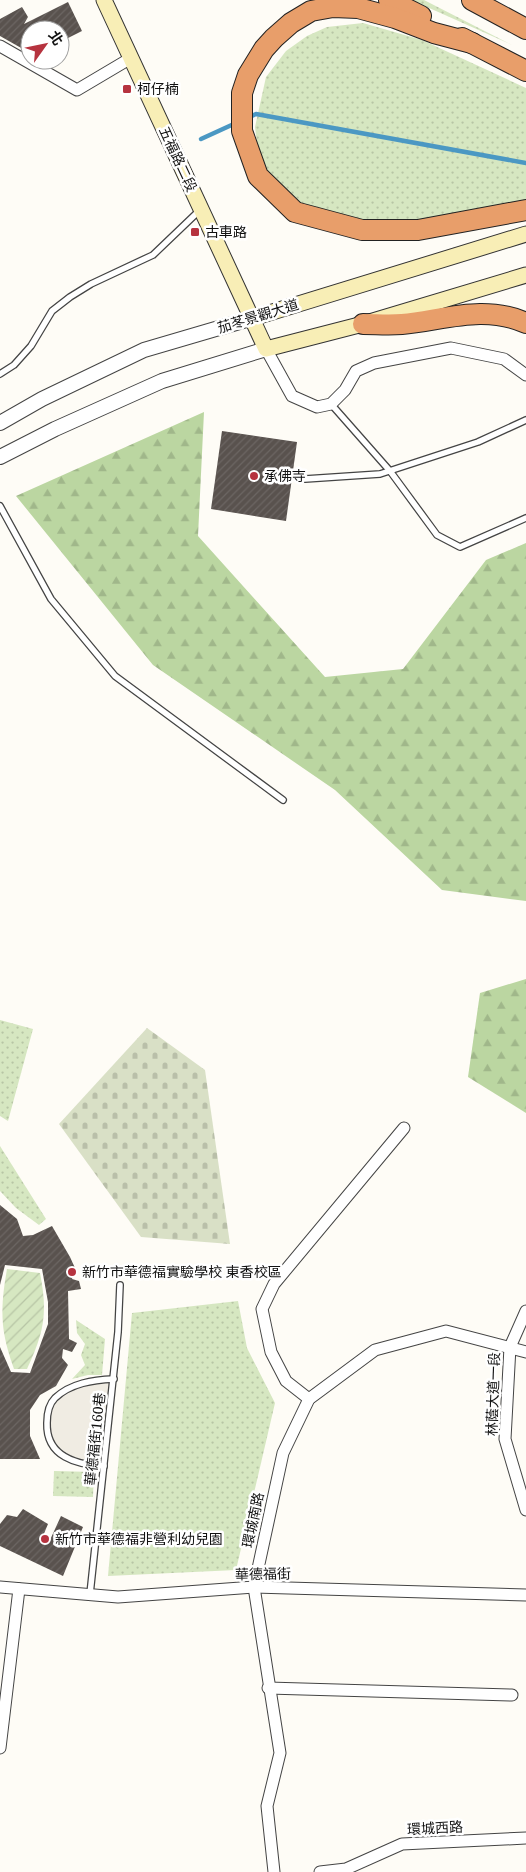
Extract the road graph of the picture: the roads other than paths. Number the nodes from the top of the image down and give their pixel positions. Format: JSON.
{"nodes":[{"id":1,"x":104,"y":0,"type":"edge"},
{"id":2,"x":389,"y":0,"type":"edge"},
{"id":3,"x":472,"y":0,"type":"edge"},
{"id":4,"x":526,"y":29,"type":"edge"},
{"id":5,"x":472,"y":43,"type":"junction"},
{"id":6,"x":0,"y":46,"type":"edge"},
{"id":7,"x":131,"y":58,"type":"junction"},
{"id":8,"x":526,"y":70,"type":"edge"},
{"id":9,"x":201,"y":208,"type":"junction"},
{"id":10,"x":526,"y":210,"type":"edge"},
{"id":11,"x":526,"y":234,"type":"edge"},
{"id":12,"x":526,"y":275,"type":"edge"},
{"id":13,"x":253,"y":318,"type":"junction"},
{"id":14,"x":363,"y":324,"type":"junction"},
{"id":15,"x":526,"y":324,"type":"edge"},
{"id":16,"x":266,"y":349,"type":"junction"},
{"id":17,"x":0,"y":374,"type":"edge"},
{"id":18,"x":526,"y":375,"type":"edge"},
{"id":19,"x":331,"y":404,"type":"junction"},
{"id":20,"x":526,"y":420,"type":"edge"},
{"id":21,"x":0,"y":423,"type":"edge"},
{"id":22,"x":0,"y":457,"type":"edge"},
{"id":23,"x":390,"y":471,"type":"junction"},
{"id":24,"x":305,"y":479,"type":"dead end"},
{"id":25,"x":0,"y":506,"type":"edge"},
{"id":26,"x":526,"y":518,"type":"edge"},
{"id":27,"x":283,"y":800,"type":"dead end"},
{"id":28,"x":404,"y":1128,"type":"dead end"},
{"id":29,"x":120,"y":1285,"type":"dead end"},
{"id":30,"x":526,"y":1311,"type":"edge"},
{"id":31,"x":510,"y":1347,"type":"junction"},
{"id":32,"x":526,"y":1352,"type":"edge"},
{"id":33,"x":114,"y":1378,"type":"junction"},
{"id":34,"x":309,"y":1399,"type":"junction"},
{"id":35,"x":104,"y":1466,"type":"junction"},
{"id":36,"x":526,"y":1510,"type":"edge"},
{"id":37,"x":0,"y":1587,"type":"edge"},
{"id":38,"x":254,"y":1587,"type":"junction"},
{"id":39,"x":19,"y":1589,"type":"junction"},
{"id":40,"x":90,"y":1594,"type":"junction"},
{"id":41,"x":526,"y":1595,"type":"edge"},
{"id":42,"x":268,"y":1688,"type":"junction"},
{"id":43,"x":512,"y":1695,"type":"dead end"},
{"id":44,"x":0,"y":1748,"type":"edge"},
{"id":45,"x":526,"y":1838,"type":"edge"},
{"id":46,"x":274,"y":1872,"type":"edge"},
{"id":47,"x":320,"y":1872,"type":"edge"}],
"edges":[{"from":1,"to":7,"type":"main road","name":"五福路二段"},
{"from":2,"to":5,"type":"highway"},
{"from":3,"to":4,"type":"highway"},
{"from":5,"to":8,"type":"highway"},
{"from":5,"to":10,"type":"highway"},
{"from":6,"to":7,"type":"street"},
{"from":7,"to":9,"type":"main road","name":"五福路二段"},
{"from":9,"to":13,"type":"main road","name":"五福路二段"},
{"from":9,"to":17,"type":"lane"},
{"from":11,"to":13,"type":"main road","name":"茄苳景觀大道"},
{"from":12,"to":14,"type":"main road"},
{"from":13,"to":16,"type":"main road","name":"五福路二段"},
{"from":13,"to":21,"type":"street","name":"茄苳景觀大道"},
{"from":14,"to":15,"type":"highway"},
{"from":14,"to":16,"type":"main road"},
{"from":16,"to":19,"type":"street"},
{"from":16,"to":22,"type":"street"},
{"from":18,"to":19,"type":"street"},
{"from":19,"to":23,"type":"lane"},
{"from":20,"to":23,"type":"lane"},
{"from":23,"to":24,"type":"lane"},
{"from":23,"to":26,"type":"lane"},
{"from":25,"to":27,"type":"lane"},
{"from":28,"to":34,"type":"street"},
{"from":29,"to":33,"type":"lane","name":"華德福街160巷"},
{"from":30,"to":31,"type":"street","name":"林蔭大道一段"},
{"from":31,"to":32,"type":"street","name":"環城南路"},
{"from":31,"to":34,"type":"street","name":"環城南路"},
{"from":31,"to":36,"type":"street","name":"林蔭大道一段"},
{"from":33,"to":35,"type":"lane","name":"華德福街160巷"},
{"from":33,"to":35,"type":"lane"},
{"from":34,"to":38,"type":"street","name":"環城南路"},
{"from":35,"to":40,"type":"lane","name":"華德福街160巷"},
{"from":37,"to":39,"type":"street","name":"華德福街"},
{"from":38,"to":40,"type":"street","name":"華德福街"},
{"from":38,"to":41,"type":"street","name":"華德福街"},
{"from":38,"to":42,"type":"street","name":"環城南路"},
{"from":39,"to":40,"type":"street","name":"華德福街"},
{"from":39,"to":44,"type":"street"},
{"from":42,"to":43,"type":"street"},
{"from":42,"to":46,"type":"street","name":"環城南路"},
{"from":45,"to":47,"type":"street","name":"環城西路"}]}
